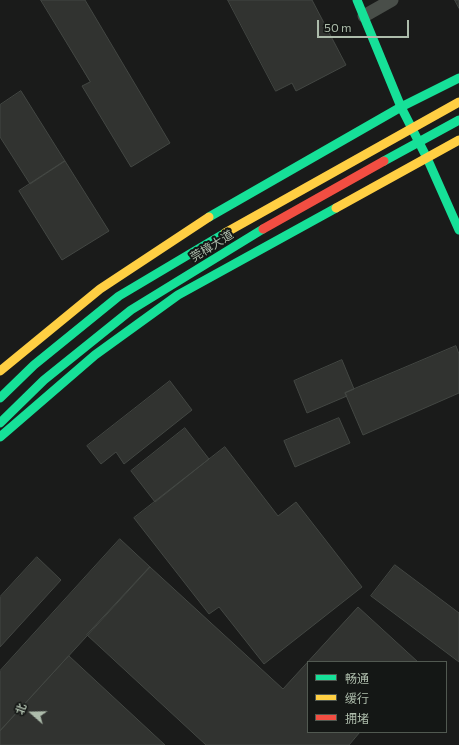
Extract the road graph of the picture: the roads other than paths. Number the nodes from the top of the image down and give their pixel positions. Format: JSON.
{"nodes":[{"id":1,"x":357,"y":0,"type":"edge"},
{"id":2,"x":392,"y":0,"type":"edge"},
{"id":3,"x":364,"y":16,"type":"junction"},
{"id":4,"x":459,"y":78,"type":"edge"},
{"id":5,"x":459,"y":102,"type":"edge"},
{"id":6,"x":401,"y":108,"type":"junction"},
{"id":7,"x":459,"y":120,"type":"edge"},
{"id":8,"x":459,"y":140,"type":"edge"},
{"id":9,"x":427,"y":158,"type":"junction"},
{"id":10,"x":459,"y":230,"type":"edge"},
{"id":11,"x":0,"y":371,"type":"edge"},
{"id":12,"x":0,"y":398,"type":"edge"},
{"id":13,"x":0,"y":423,"type":"edge"},
{"id":14,"x":0,"y":437,"type":"edge"}],
"edges":[{"from":1,"to":3,"type":"main road"},
{"from":2,"to":3,"type":"street"},
{"from":3,"to":6,"type":"main road"},
{"from":4,"to":6,"type":"main road"},
{"from":5,"to":12,"type":"main road","bridge":true},
{"from":6,"to":9,"type":"main road"},
{"from":6,"to":11,"type":"main road"},
{"from":7,"to":13,"type":"main road","name":"莞樟大道","bridge":true},
{"from":8,"to":9,"type":"main road"},
{"from":9,"to":10,"type":"main road"},
{"from":9,"to":14,"type":"main road"}]}
